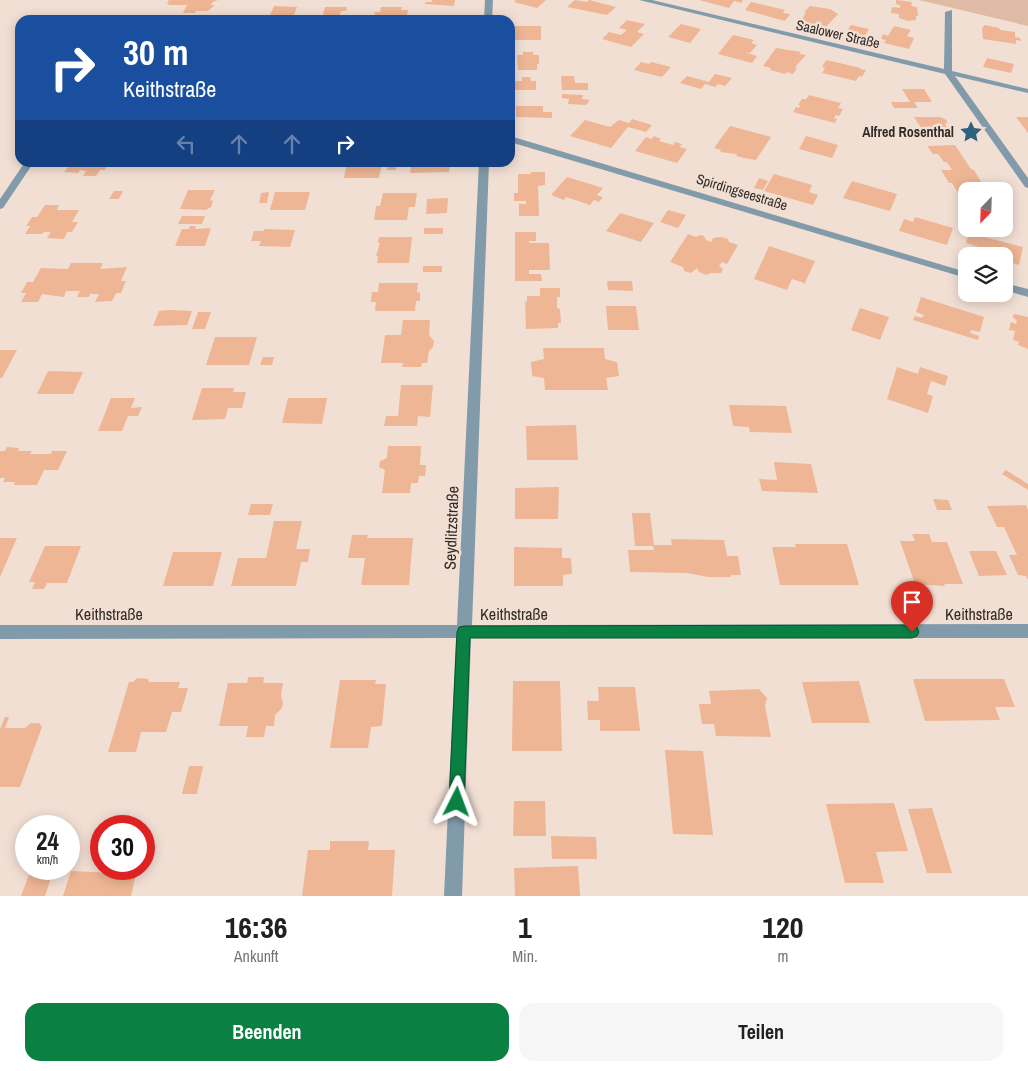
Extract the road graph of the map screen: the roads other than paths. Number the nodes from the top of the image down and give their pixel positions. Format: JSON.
{"nodes":[{"id":1,"x":489,"y":0,"type":"edge"},
{"id":2,"x":643,"y":0,"type":"edge"},
{"id":3,"x":949,"y":12,"type":"dead end"},
{"id":4,"x":488,"y":15,"type":"edge"},
{"id":5,"x":948,"y":72,"type":"junction"},
{"id":6,"x":1028,"y":91,"type":"edge"},
{"id":7,"x":515,"y":140,"type":"edge"},
{"id":8,"x":27,"y":167,"type":"edge"},
{"id":9,"x":484,"y":167,"type":"edge"},
{"id":10,"x":1028,"y":185,"type":"edge"},
{"id":11,"x":0,"y":206,"type":"edge"},
{"id":12,"x":958,"y":273,"type":"edge"},
{"id":13,"x":1013,"y":289,"type":"edge"},
{"id":14,"x":1028,"y":293,"type":"edge"},
{"id":15,"x":1028,"y":631,"type":"edge"},
{"id":16,"x":0,"y":632,"type":"edge"},
{"id":17,"x":464,"y":632,"type":"junction"},
{"id":18,"x":453,"y":896,"type":"edge"}],
"edges":[{"from":1,"to":4,"type":"street"},
{"from":2,"to":5,"type":"street","name":"Saalower Straße"},
{"from":3,"to":5,"type":"street"},
{"from":5,"to":6,"type":"street","name":"Saalower Straße"},
{"from":5,"to":10,"type":"street"},
{"from":7,"to":12,"type":"street","name":"Spirdingseestraße"},
{"from":8,"to":11,"type":"street"},
{"from":9,"to":17,"type":"street","name":"Seydlitzstraße"},
{"from":13,"to":14,"type":"street"},
{"from":15,"to":17,"type":"street","name":"Keithstraße"},
{"from":16,"to":17,"type":"street","name":"Keithstraße"},
{"from":17,"to":18,"type":"street","name":"Seydlitzstraße"}]}
